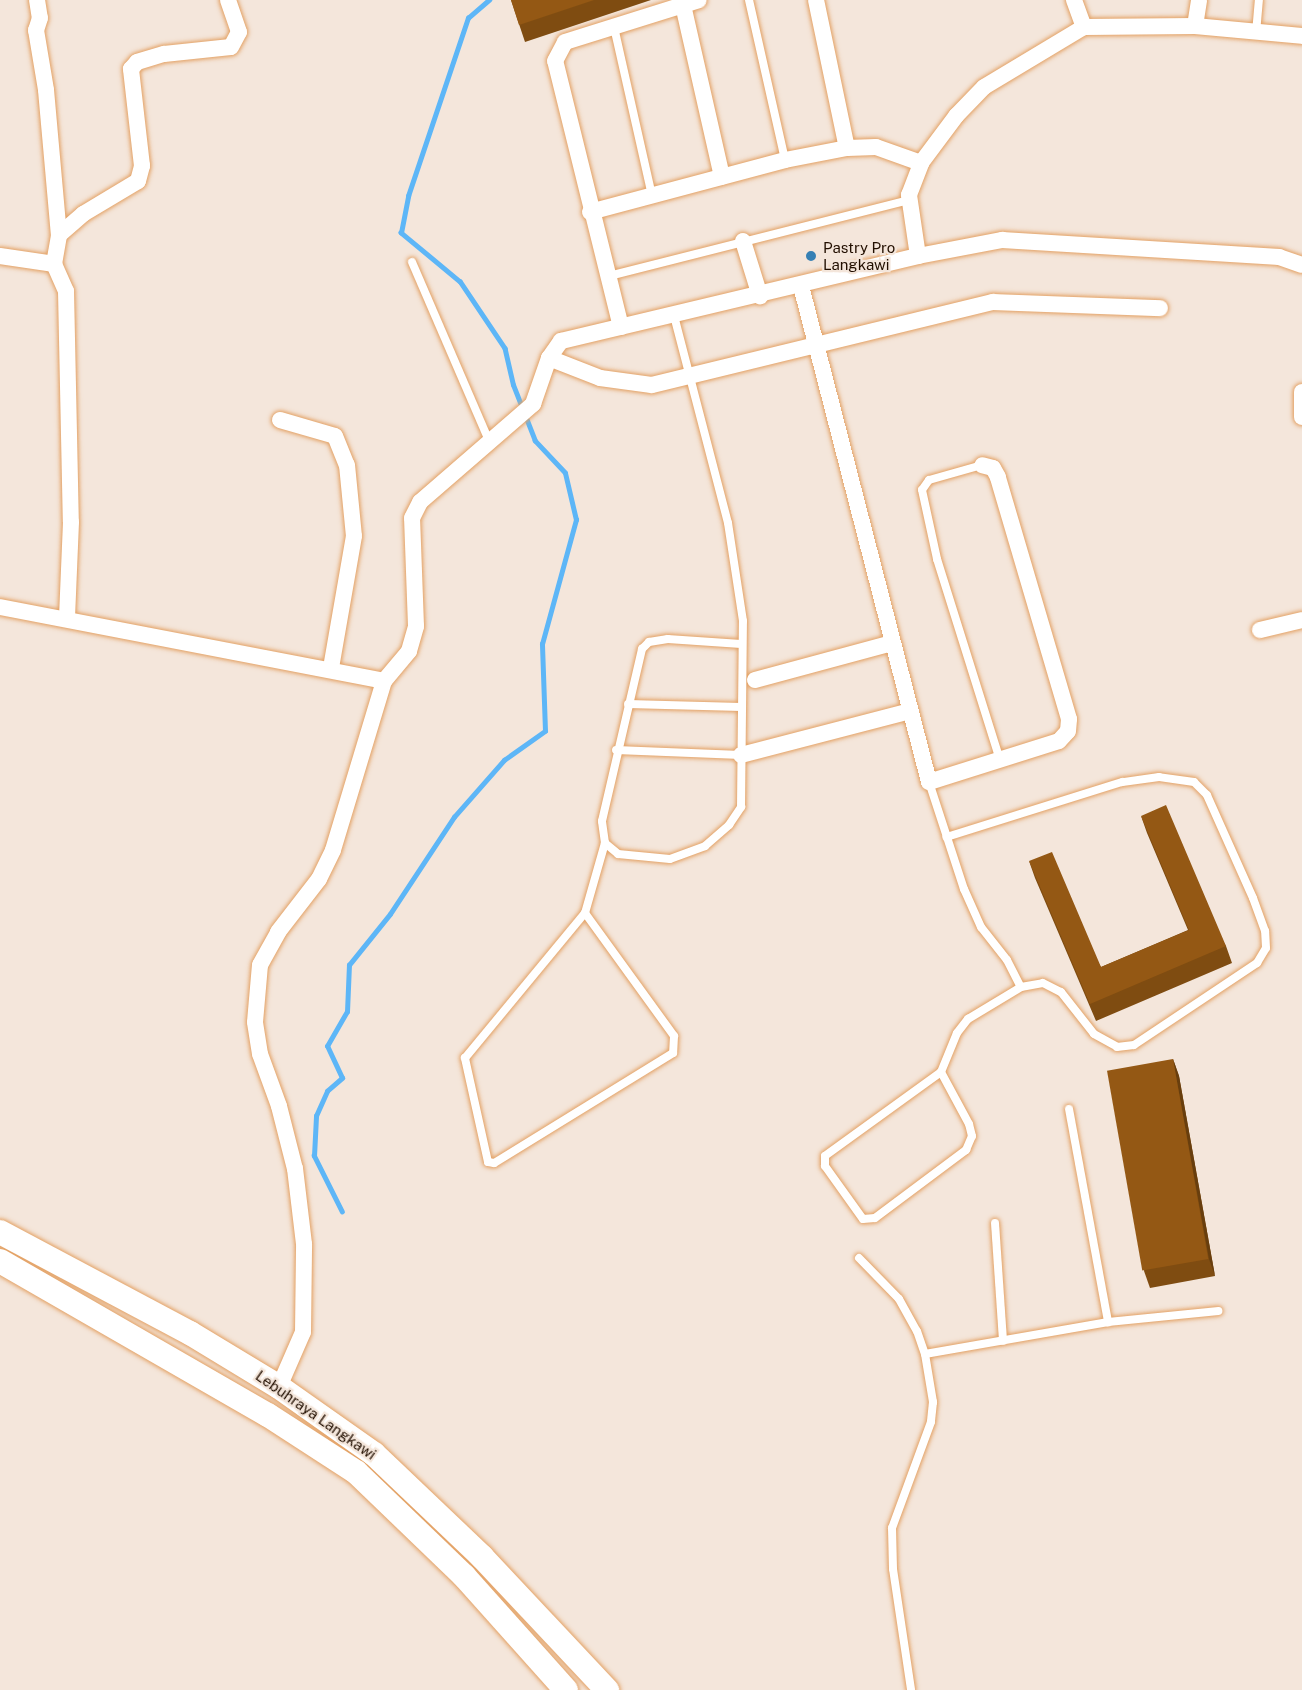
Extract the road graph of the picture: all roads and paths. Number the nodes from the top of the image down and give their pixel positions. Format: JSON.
{"nodes":[{"id":1,"x":37,"y":0,"type":"edge"},
{"id":2,"x":228,"y":0,"type":"edge"},
{"id":3,"x":699,"y":0,"type":"edge"},
{"id":4,"x":749,"y":0,"type":"edge"},
{"id":5,"x":816,"y":0,"type":"edge"},
{"id":6,"x":1074,"y":0,"type":"edge"},
{"id":7,"x":1199,"y":0,"type":"edge"},
{"id":8,"x":1259,"y":0,"type":"edge"},
{"id":9,"x":683,"y":5,"type":"junction"},
{"id":10,"x":1195,"y":26,"type":"junction"},
{"id":11,"x":614,"y":27,"type":"junction"},
{"id":12,"x":1084,"y":27,"type":"junction"},
{"id":13,"x":1256,"y":33,"type":"junction"},
{"id":14,"x":1302,"y":36,"type":"edge"},
{"id":15,"x":847,"y":148,"type":"junction"},
{"id":16,"x":785,"y":160,"type":"junction"},
{"id":17,"x":921,"y":163,"type":"junction"},
{"id":18,"x":722,"y":177,"type":"junction"},
{"id":19,"x":652,"y":195,"type":"junction"},
{"id":20,"x":909,"y":200,"type":"junction"},
{"id":21,"x":590,"y":212,"type":"junction"},
{"id":22,"x":59,"y":235,"type":"junction"},
{"id":23,"x":743,"y":241,"type":"junction"},
{"id":24,"x":0,"y":256,"type":"edge"},
{"id":25,"x":918,"y":256,"type":"junction"},
{"id":26,"x":412,"y":262,"type":"dead end"},
{"id":27,"x":54,"y":264,"type":"junction"},
{"id":28,"x":1302,"y":265,"type":"edge"},
{"id":29,"x":609,"y":276,"type":"junction"},
{"id":30,"x":801,"y":286,"type":"junction"},
{"id":31,"x":760,"y":296,"type":"junction"},
{"id":32,"x":1160,"y":308,"type":"dead end"},
{"id":33,"x":674,"y":315,"type":"junction"},
{"id":34,"x":621,"y":327,"type":"junction"},
{"id":35,"x":814,"y":345,"type":"junction"},
{"id":36,"x":549,"y":358,"type":"junction"},
{"id":37,"x":690,"y":377,"type":"junction"},
{"id":38,"x":1302,"y":392,"type":"edge"},
{"id":39,"x":1302,"y":417,"type":"edge"},
{"id":40,"x":280,"y":420,"type":"dead end"},
{"id":41,"x":489,"y":441,"type":"junction"},
{"id":42,"x":982,"y":465,"type":"joint"},
{"id":43,"x":0,"y":607,"type":"edge"},
{"id":44,"x":67,"y":617,"type":"junction"},
{"id":45,"x":1302,"y":620,"type":"edge"},
{"id":46,"x":1260,"y":630,"type":"dead end"},
{"id":47,"x":892,"y":643,"type":"junction"},
{"id":48,"x":741,"y":644,"type":"junction"},
{"id":49,"x":331,"y":668,"type":"junction"},
{"id":50,"x":754,"y":680,"type":"dead end"},
{"id":51,"x":384,"y":681,"type":"junction"},
{"id":52,"x":628,"y":704,"type":"junction"},
{"id":53,"x":741,"y":707,"type":"junction"},
{"id":54,"x":910,"y":711,"type":"junction"},
{"id":55,"x":616,"y":750,"type":"junction"},
{"id":56,"x":741,"y":755,"type":"junction"},
{"id":57,"x":1000,"y":761,"type":"junction"},
{"id":58,"x":929,"y":782,"type":"junction"},
{"id":59,"x":946,"y":837,"type":"junction"},
{"id":60,"x":605,"y":843,"type":"junction"},
{"id":61,"x":585,"y":913,"type":"junction"},
{"id":62,"x":1021,"y":987,"type":"junction"},
{"id":63,"x":941,"y":1072,"type":"junction"},
{"id":64,"x":1069,"y":1109,"type":"dead end"},
{"id":65,"x":995,"y":1223,"type":"dead end"},
{"id":66,"x":0,"y":1232,"type":"edge"},
{"id":67,"x":859,"y":1258,"type":"dead end"},
{"id":68,"x":0,"y":1261,"type":"edge"},
{"id":69,"x":1218,"y":1311,"type":"dead end"},
{"id":70,"x":1108,"y":1322,"type":"junction"},
{"id":71,"x":1003,"y":1341,"type":"junction"},
{"id":72,"x":925,"y":1354,"type":"junction"},
{"id":73,"x":279,"y":1387,"type":"junction"},
{"id":74,"x":482,"y":1557,"type":"junction"},
{"id":75,"x":464,"y":1576,"type":"junction"},
{"id":76,"x":566,"y":1690,"type":"edge"},
{"id":77,"x":607,"y":1690,"type":"edge"},
{"id":78,"x":911,"y":1690,"type":"edge"}],
"edges":[{"from":1,"to":22,"type":"street"},
{"from":2,"to":22,"type":"street"},
{"from":3,"to":9,"type":"street"},
{"from":4,"to":16,"type":"lane"},
{"from":5,"to":15,"type":"street"},
{"from":6,"to":12,"type":"street"},
{"from":7,"to":10,"type":"street"},
{"from":8,"to":13,"type":"lane"},
{"from":9,"to":11,"type":"street"},
{"from":9,"to":18,"type":"street"},
{"from":10,"to":12,"type":"street"},
{"from":10,"to":13,"type":"street"},
{"from":11,"to":19,"type":"lane"},
{"from":11,"to":21,"type":"street"},
{"from":12,"to":17,"type":"street"},
{"from":13,"to":14,"type":"street"},
{"from":15,"to":16,"type":"street"},
{"from":15,"to":17,"type":"street"},
{"from":16,"to":18,"type":"street"},
{"from":17,"to":20,"type":"street"},
{"from":18,"to":19,"type":"street"},
{"from":19,"to":21,"type":"street"},
{"from":20,"to":23,"type":"lane"},
{"from":20,"to":25,"type":"street"},
{"from":21,"to":29,"type":"street"},
{"from":22,"to":27,"type":"street"},
{"from":23,"to":29,"type":"lane"},
{"from":23,"to":31,"type":"street"},
{"from":24,"to":27,"type":"street"},
{"from":25,"to":28,"type":"street"},
{"from":25,"to":30,"type":"street"},
{"from":26,"to":41,"type":"lane"},
{"from":27,"to":44,"type":"street"},
{"from":29,"to":34,"type":"street"},
{"from":30,"to":31,"type":"street"},
{"from":30,"to":35,"type":"street"},
{"from":31,"to":33,"type":"street"},
{"from":32,"to":35,"type":"street"},
{"from":33,"to":34,"type":"street"},
{"from":33,"to":37,"type":"lane"},
{"from":34,"to":36,"type":"street"},
{"from":35,"to":37,"type":"street"},
{"from":35,"to":47,"type":"street"},
{"from":36,"to":37,"type":"street"},
{"from":36,"to":41,"type":"street"},
{"from":37,"to":48,"type":"lane"},
{"from":38,"to":39,"type":"street"},
{"from":40,"to":49,"type":"street"},
{"from":41,"to":51,"type":"street"},
{"from":42,"to":57,"type":"lane"},
{"from":42,"to":57,"type":"street"},
{"from":43,"to":44,"type":"street"},
{"from":44,"to":49,"type":"street"},
{"from":45,"to":46,"type":"street"},
{"from":47,"to":50,"type":"street"},
{"from":47,"to":54,"type":"street"},
{"from":48,"to":52,"type":"lane"},
{"from":48,"to":53,"type":"lane"},
{"from":49,"to":51,"type":"street"},
{"from":51,"to":73,"type":"street"},
{"from":52,"to":53,"type":"lane"},
{"from":52,"to":55,"type":"lane"},
{"from":53,"to":56,"type":"lane"},
{"from":54,"to":56,"type":"street"},
{"from":54,"to":58,"type":"street"},
{"from":55,"to":56,"type":"lane"},
{"from":55,"to":60,"type":"lane"},
{"from":56,"to":60,"type":"lane"},
{"from":57,"to":58,"type":"street"},
{"from":58,"to":59,"type":"lane"},
{"from":59,"to":62,"type":"lane"},
{"from":59,"to":62,"type":"lane"},
{"from":60,"to":61,"type":"lane"},
{"from":61,"to":61,"type":"lane"},
{"from":62,"to":63,"type":"lane"},
{"from":63,"to":63,"type":"lane"},
{"from":64,"to":70,"type":"lane"},
{"from":65,"to":71,"type":"lane"},
{"from":66,"to":73,"type":"main road","name":"Lebuhraya Langkawi"},
{"from":67,"to":72,"type":"lane"},
{"from":68,"to":75,"type":"main road","name":"Lebuhraya Langkawi"},
{"from":69,"to":70,"type":"lane"},
{"from":70,"to":71,"type":"lane"},
{"from":71,"to":72,"type":"lane"},
{"from":72,"to":78,"type":"lane"},
{"from":73,"to":74,"type":"main road","name":"Lebuhraya Langkawi"},
{"from":74,"to":75,"type":"main road"},
{"from":74,"to":77,"type":"main road","name":"Lebuhraya Langkawi"},
{"from":75,"to":76,"type":"main road","name":"Lebuhraya Langkawi"}]}
